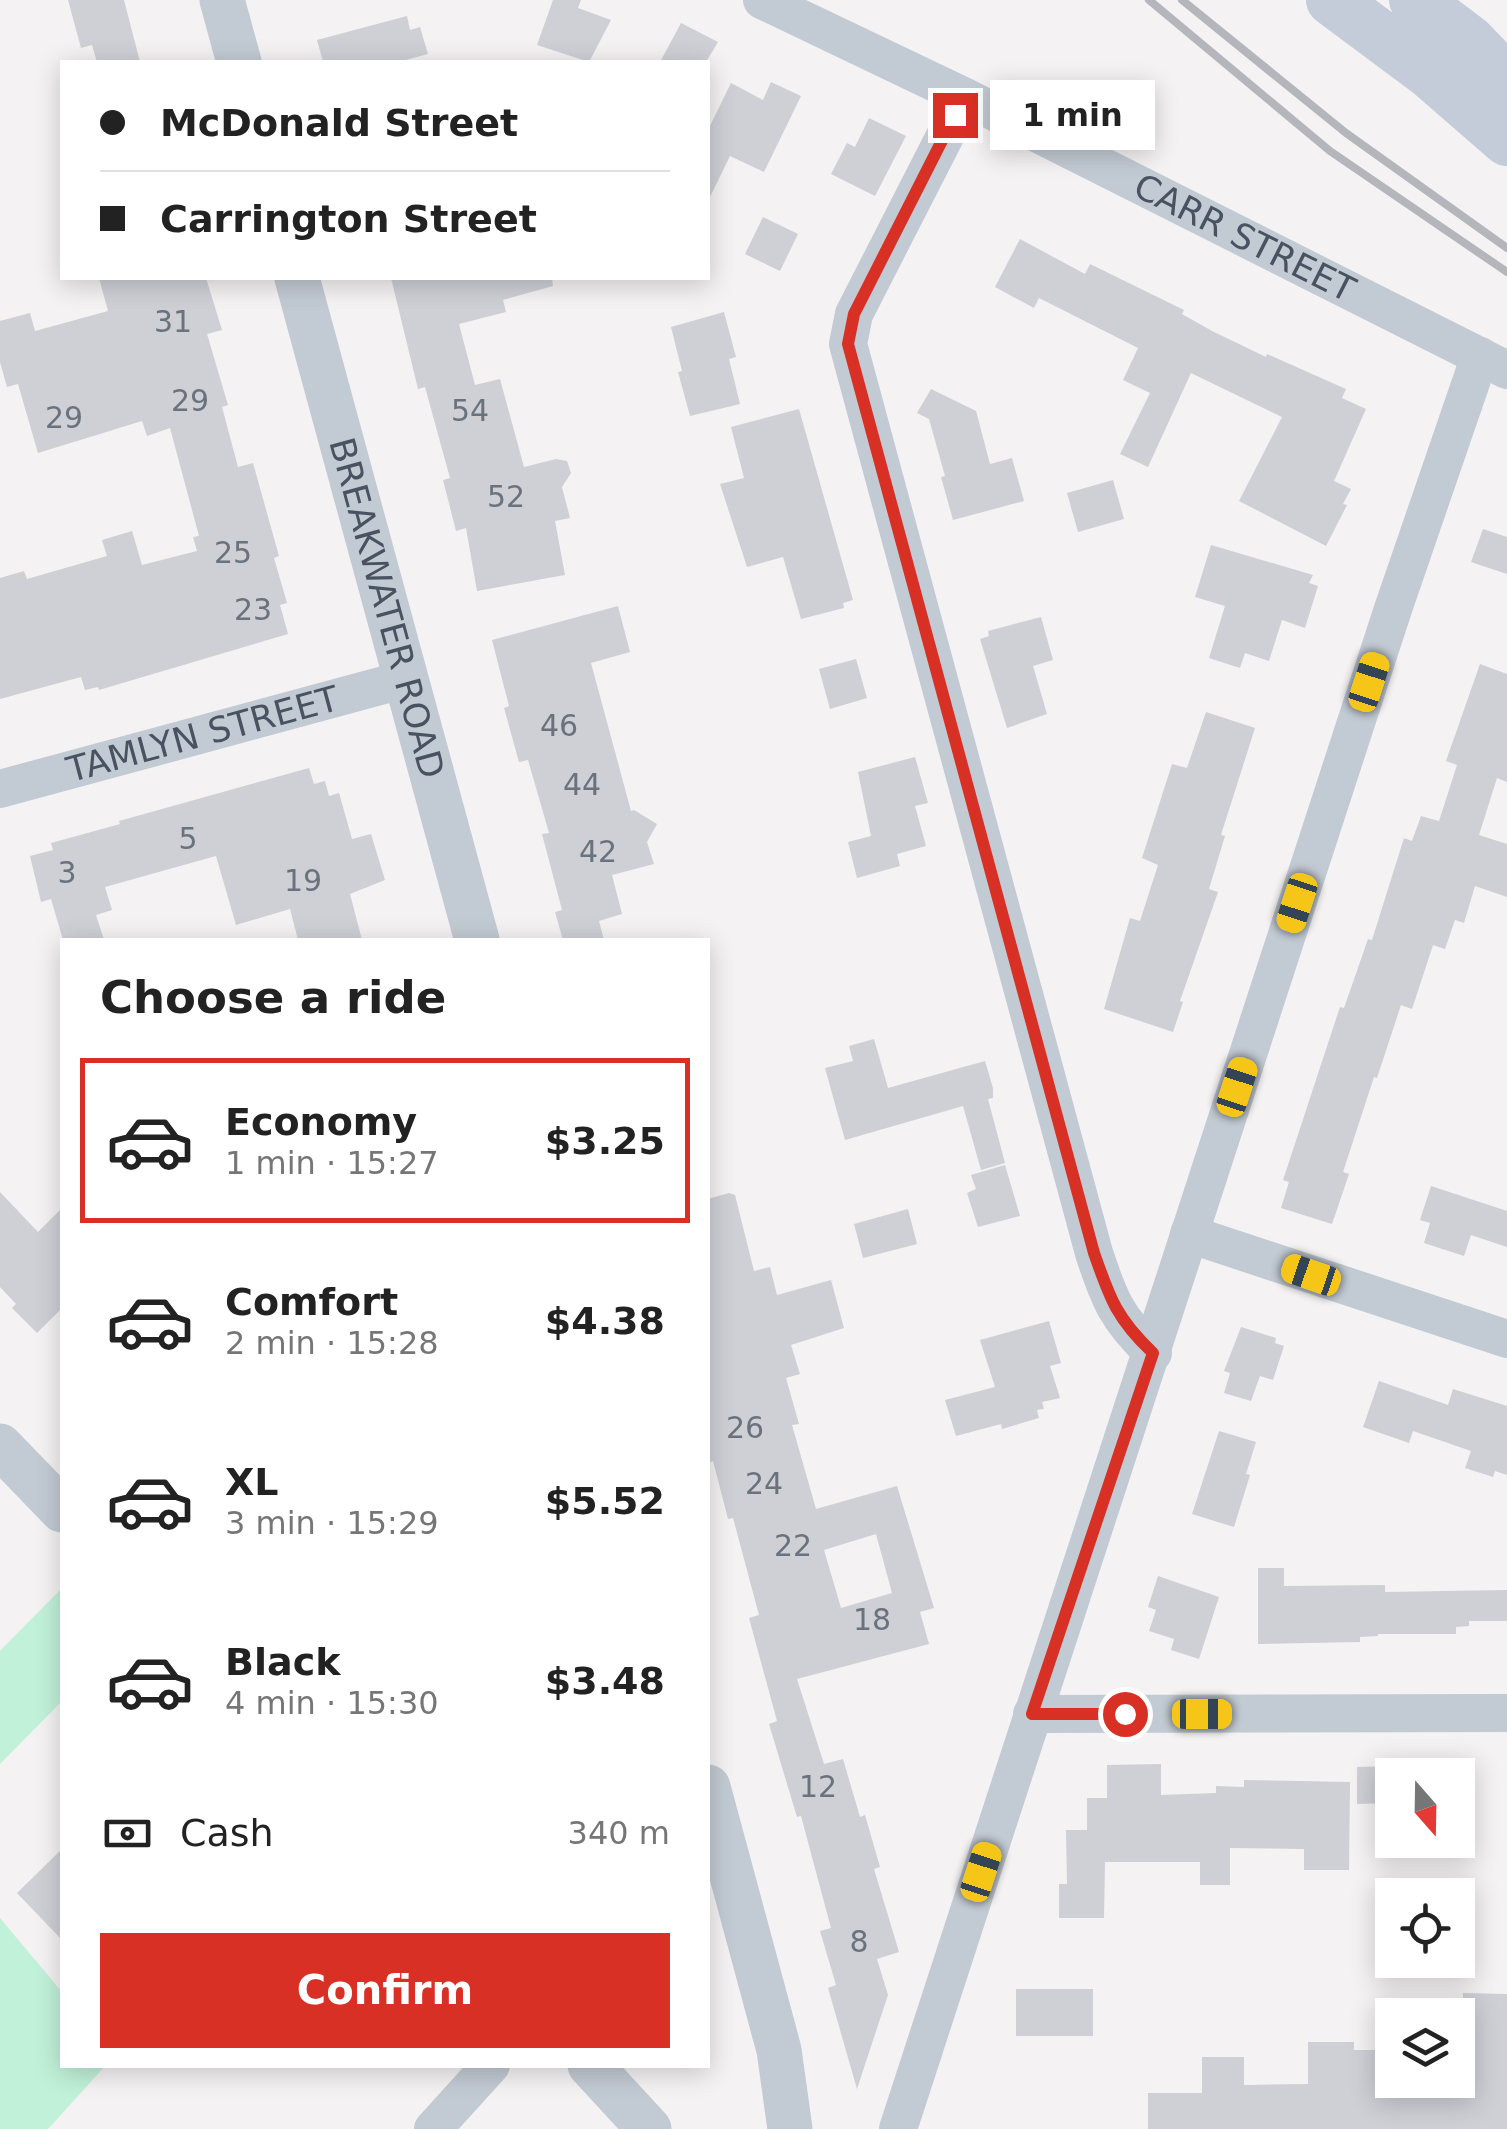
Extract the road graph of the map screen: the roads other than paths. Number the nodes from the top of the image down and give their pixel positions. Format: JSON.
{"nodes":[{"id":1,"x":222,"y":0,"type":"edge"},
{"id":2,"x":762,"y":0,"type":"edge"},
{"id":3,"x":1332,"y":0,"type":"edge"},
{"id":4,"x":1415,"y":0,"type":"edge"},
{"id":5,"x":238,"y":60,"type":"edge"},
{"id":6,"x":964,"y":97,"type":"junction"},
{"id":7,"x":1499,"y":101,"type":"edge"},
{"id":8,"x":298,"y":280,"type":"edge"},
{"id":9,"x":1494,"y":363,"type":"edge"},
{"id":10,"x":406,"y":679,"type":"junction"},
{"id":11,"x":0,"y":789,"type":"edge"},
{"id":12,"x":476,"y":938,"type":"edge"},
{"id":13,"x":1189,"y":1234,"type":"junction"},
{"id":14,"x":1507,"y":1339,"type":"edge"},
{"id":15,"x":1153,"y":1353,"type":"junction"},
{"id":16,"x":0,"y":1446,"type":"edge"},
{"id":17,"x":60,"y":1508,"type":"edge"},
{"id":18,"x":1507,"y":1713,"type":"edge"},
{"id":19,"x":1032,"y":1714,"type":"junction"},
{"id":20,"x":710,"y":1795,"type":"edge"},
{"id":21,"x":779,"y":2050,"type":"junction"},
{"id":22,"x":488,"y":2068,"type":"edge"},
{"id":23,"x":593,"y":2068,"type":"edge"},
{"id":24,"x":433,"y":2129,"type":"edge"},
{"id":25,"x":649,"y":2129,"type":"edge"},
{"id":26,"x":790,"y":2129,"type":"edge"},
{"id":27,"x":816,"y":2129,"type":"edge"},
{"id":28,"x":898,"y":2129,"type":"edge"}],
"edges":[{"from":1,"to":5,"type":"street"},
{"from":2,"to":6,"type":"street","name":"CARR STREET"},
{"from":3,"to":7,"type":"main road"},
{"from":4,"to":7,"type":"main road"},
{"from":6,"to":9,"type":"street","name":"CARR STREET"},
{"from":6,"to":15,"type":"street"},
{"from":8,"to":10,"type":"street","name":"BREAKWATER ROAD"},
{"from":9,"to":13,"type":"street"},
{"from":10,"to":11,"type":"street","name":"TAMLYN STREET"},
{"from":10,"to":12,"type":"street","name":"BREAKWATER ROAD"},
{"from":13,"to":14,"type":"street"},
{"from":13,"to":15,"type":"street"},
{"from":15,"to":19,"type":"street"},
{"from":16,"to":17,"type":"street"},
{"from":18,"to":19,"type":"street"},
{"from":19,"to":28,"type":"street"},
{"from":20,"to":21,"type":"street"},
{"from":21,"to":26,"type":"street"},
{"from":21,"to":27,"type":"street"},
{"from":22,"to":24,"type":"street"},
{"from":23,"to":25,"type":"street"}]}
